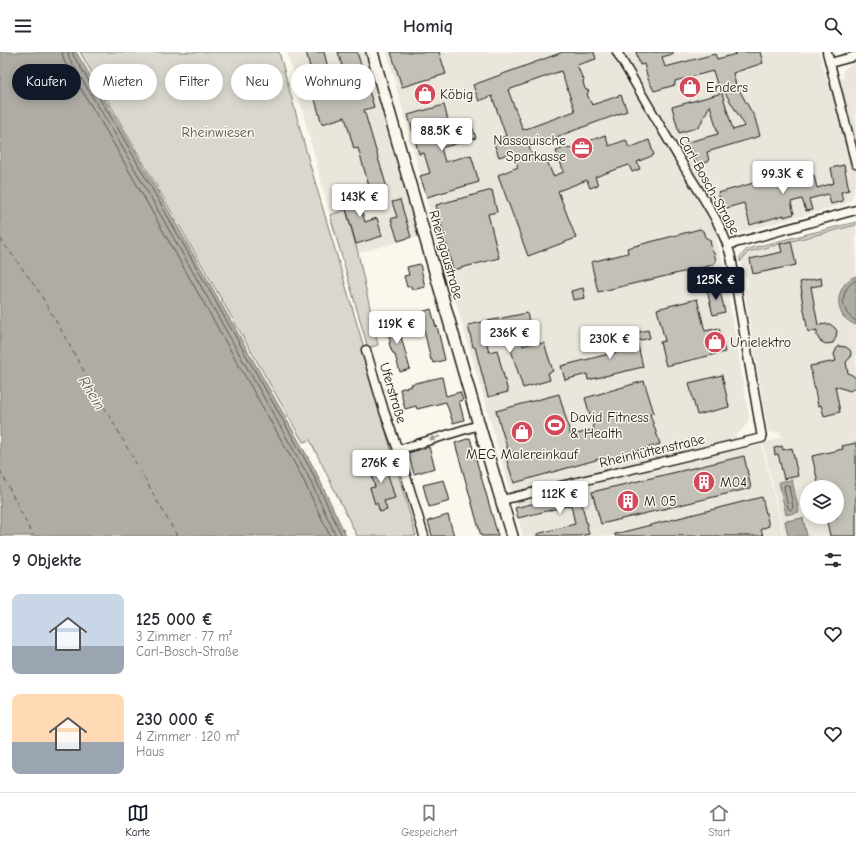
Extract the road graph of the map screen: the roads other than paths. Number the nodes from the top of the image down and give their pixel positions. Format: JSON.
{"nodes":[{"id":1,"x":372,"y":52,"type":"edge"},
{"id":2,"x":617,"y":52,"type":"edge"},
{"id":3,"x":827,"y":52,"type":"edge"},
{"id":4,"x":856,"y":56,"type":"edge"},
{"id":5,"x":830,"y":63,"type":"junction"},
{"id":6,"x":856,"y":164,"type":"edge"},
{"id":7,"x":856,"y":210,"type":"edge"},
{"id":8,"x":728,"y":245,"type":"junction"},
{"id":9,"x":366,"y":350,"type":"dead end"},
{"id":10,"x":479,"y":424,"type":"junction"},
{"id":11,"x":762,"y":438,"type":"joint"},
{"id":12,"x":398,"y":450,"type":"junction"},
{"id":13,"x":502,"y":500,"type":"junction"},
{"id":14,"x":424,"y":536,"type":"edge"},
{"id":15,"x":512,"y":536,"type":"edge"}],
"edges":[{"from":1,"to":10,"type":"street","name":"Rheingaustraße"},
{"from":2,"to":8,"type":"street","name":"Carl-Bosch-Straße"},
{"from":3,"to":5,"type":"street"},
{"from":4,"to":5,"type":"street"},
{"from":5,"to":6,"type":"street"},
{"from":7,"to":8,"type":"street"},
{"from":8,"to":11,"type":"street","name":"Carl-Bosch-Straße"},
{"from":9,"to":12,"type":"street","name":"Uferstraße"},
{"from":10,"to":12,"type":"street","one_way":true},
{"from":10,"to":13,"type":"street","name":"Rheingaustraße"},
{"from":11,"to":13,"type":"street","name":"Rheinhüttenstraße"},
{"from":12,"to":14,"type":"street","name":"Uferstraße"},
{"from":13,"to":15,"type":"street","name":"Rheingaustraße"}]}
